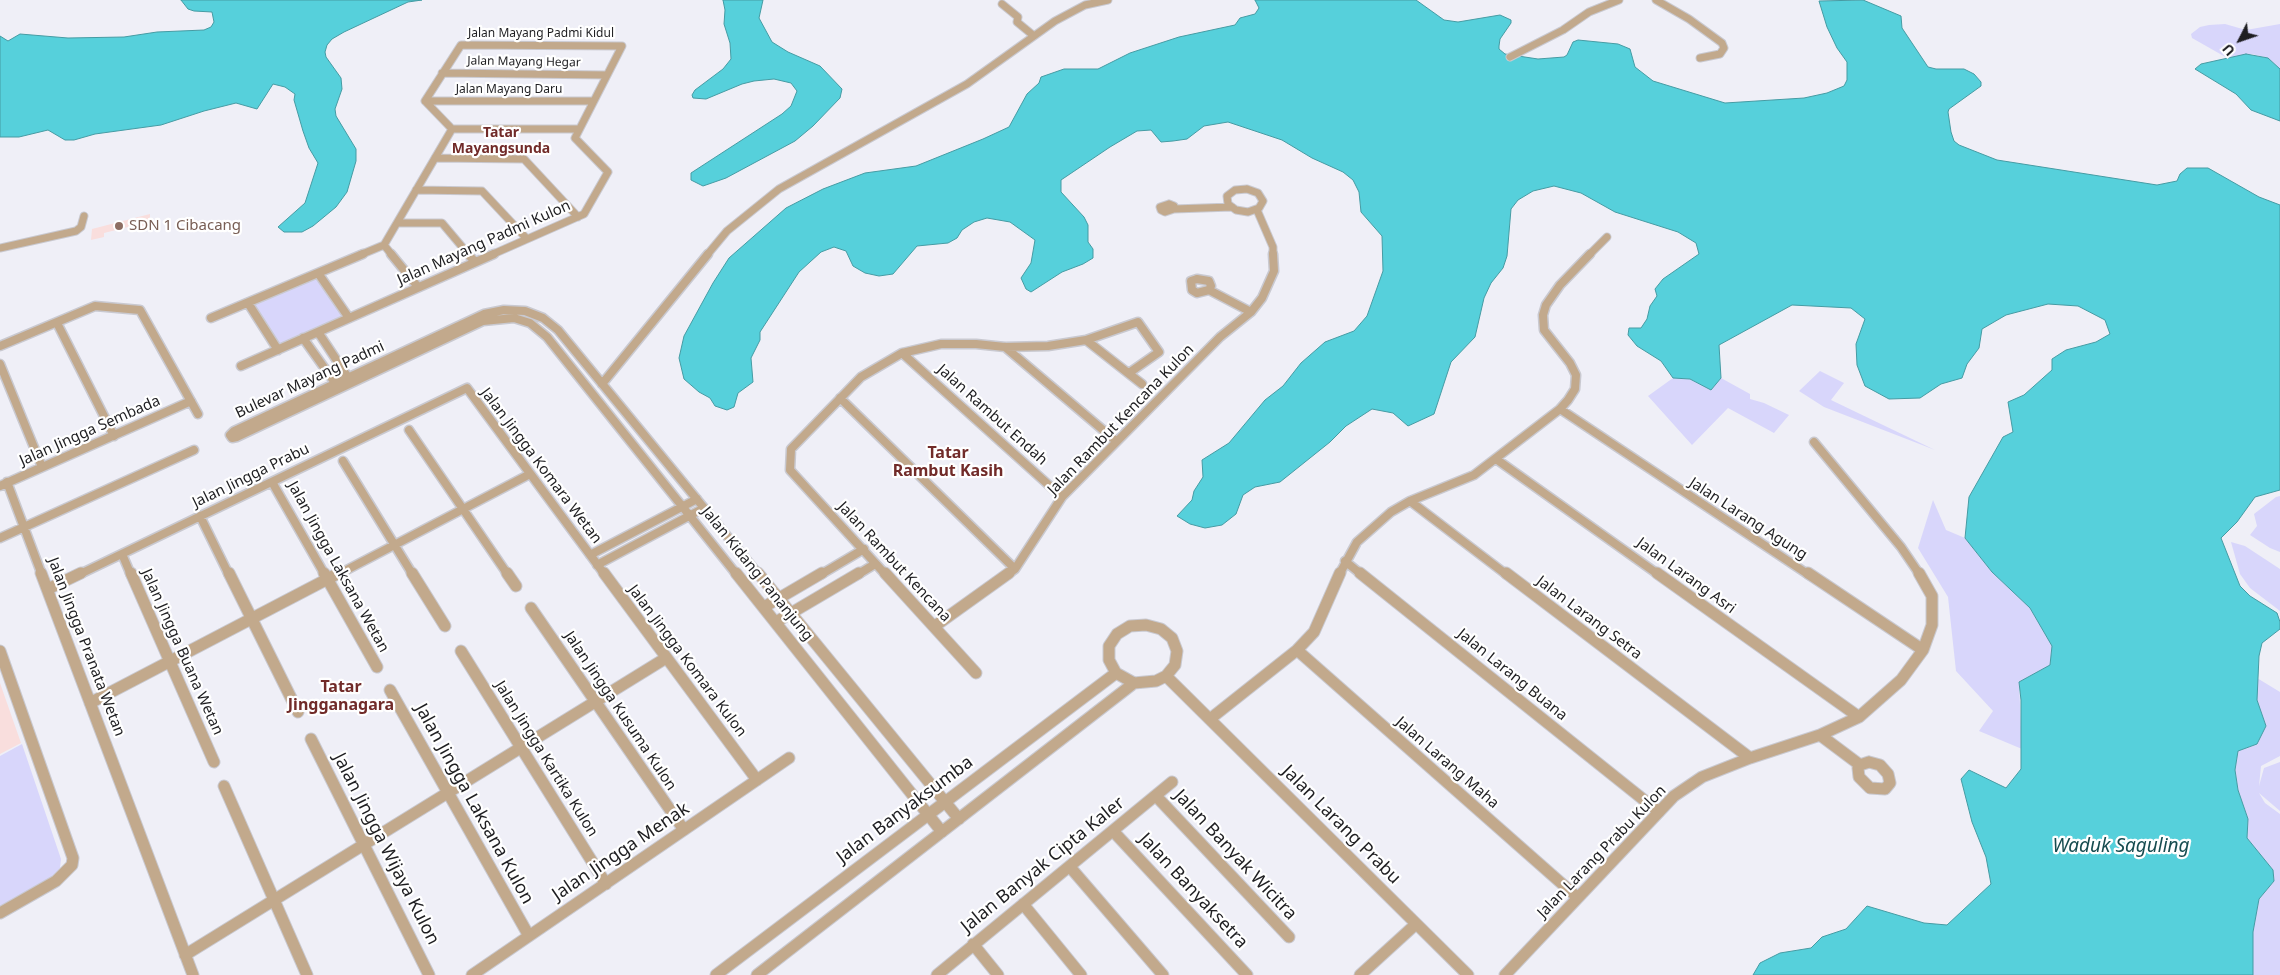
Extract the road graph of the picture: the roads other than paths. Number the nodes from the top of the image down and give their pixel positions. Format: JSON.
{"nodes":[{"id":1,"x":1108,"y":0,"type":"edge"},
{"id":2,"x":1619,"y":0,"type":"edge"},
{"id":3,"x":1656,"y":0,"type":"edge"},
{"id":4,"x":1002,"y":4,"type":"dead end"},
{"id":5,"x":1034,"y":36,"type":"junction"},
{"id":6,"x":1510,"y":57,"type":"dead end"},
{"id":7,"x":1700,"y":58,"type":"dead end"},
{"id":8,"x":442,"y":73,"type":"junction"},
{"id":9,"x":606,"y":75,"type":"junction"},
{"id":10,"x":425,"y":101,"type":"junction"},
{"id":11,"x":592,"y":101,"type":"junction"},
{"id":12,"x":452,"y":129,"type":"junction"},
{"id":13,"x":580,"y":129,"type":"junction"},
{"id":14,"x":435,"y":158,"type":"junction"},
{"id":15,"x":1238,"y":180,"type":"dead end"},
{"id":16,"x":416,"y":190,"type":"junction"},
{"id":17,"x":1241,"y":190,"type":"junction"},
{"id":18,"x":1232,"y":207,"type":"junction"},
{"id":19,"x":1174,"y":210,"type":"dead end"},
{"id":20,"x":1257,"y":210,"type":"junction"},
{"id":21,"x":84,"y":216,"type":"dead end"},
{"id":22,"x":578,"y":217,"type":"junction"},
{"id":23,"x":397,"y":222,"type":"junction"},
{"id":24,"x":2,"y":238,"type":"dead end"},
{"id":25,"x":1607,"y":238,"type":"dead end"},
{"id":26,"x":527,"y":239,"type":"junction"},
{"id":27,"x":384,"y":245,"type":"junction"},
{"id":28,"x":0,"y":249,"type":"edge"},
{"id":29,"x":475,"y":262,"type":"junction"},
{"id":30,"x":318,"y":273,"type":"junction"},
{"id":31,"x":418,"y":287,"type":"junction"},
{"id":32,"x":1210,"y":290,"type":"dead end"},
{"id":33,"x":248,"y":303,"type":"junction"},
{"id":34,"x":1251,"y":312,"type":"junction"},
{"id":35,"x":211,"y":318,"type":"dead end"},
{"id":36,"x":349,"y":318,"type":"junction"},
{"id":37,"x":57,"y":323,"type":"junction"},
{"id":38,"x":318,"y":332,"type":"junction"},
{"id":39,"x":561,"y":333,"type":"junction"},
{"id":40,"x":303,"y":338,"type":"junction"},
{"id":41,"x":549,"y":340,"type":"junction"},
{"id":42,"x":1086,"y":340,"type":"junction"},
{"id":43,"x":0,"y":346,"type":"edge"},
{"id":44,"x":1005,"y":347,"type":"junction"},
{"id":45,"x":278,"y":350,"type":"junction"},
{"id":46,"x":902,"y":353,"type":"junction"},
{"id":47,"x":0,"y":364,"type":"edge"},
{"id":48,"x":241,"y":366,"type":"dead end"},
{"id":49,"x":1129,"y":373,"type":"junction"},
{"id":50,"x":350,"y":381,"type":"junction"},
{"id":51,"x":602,"y":384,"type":"junction"},
{"id":52,"x":1142,"y":384,"type":"dead end"},
{"id":53,"x":337,"y":387,"type":"junction"},
{"id":54,"x":467,"y":388,"type":"joint"},
{"id":55,"x":840,"y":398,"type":"junction"},
{"id":56,"x":191,"y":401,"type":"junction"},
{"id":57,"x":1560,"y":409,"type":"junction"},
{"id":58,"x":198,"y":414,"type":"dead end"},
{"id":59,"x":409,"y":430,"type":"dead end"},
{"id":60,"x":114,"y":436,"type":"junction"},
{"id":61,"x":1116,"y":441,"type":"junction"},
{"id":62,"x":1814,"y":442,"type":"dead end"},
{"id":63,"x":194,"y":450,"type":"dead end"},
{"id":64,"x":1496,"y":459,"type":"junction"},
{"id":65,"x":343,"y":461,"type":"dead end"},
{"id":66,"x":42,"y":467,"type":"junction"},
{"id":67,"x":530,"y":474,"type":"junction"},
{"id":68,"x":272,"y":482,"type":"junction"},
{"id":69,"x":4,"y":484,"type":"edge"},
{"id":70,"x":1062,"y":497,"type":"junction"},
{"id":71,"x":697,"y":499,"type":"junction"},
{"id":72,"x":1410,"y":501,"type":"junction"},
{"id":73,"x":683,"y":506,"type":"junction"},
{"id":74,"x":463,"y":508,"type":"junction"},
{"id":75,"x":704,"y":508,"type":"junction"},
{"id":76,"x":691,"y":515,"type":"junction"},
{"id":77,"x":200,"y":516,"type":"junction"},
{"id":78,"x":24,"y":527,"type":"junction"},
{"id":79,"x":0,"y":538,"type":"edge"},
{"id":80,"x":395,"y":544,"type":"junction"},
{"id":81,"x":864,"y":549,"type":"junction"},
{"id":82,"x":122,"y":554,"type":"junction"},
{"id":83,"x":594,"y":560,"type":"junction"},
{"id":84,"x":1345,"y":561,"type":"junction"},
{"id":85,"x":875,"y":564,"type":"junction"},
{"id":86,"x":1015,"y":569,"type":"junction"},
{"id":87,"x":327,"y":579,"type":"junction"},
{"id":88,"x":516,"y":586,"type":"dead end"},
{"id":89,"x":48,"y":590,"type":"junction"},
{"id":90,"x":778,"y":598,"type":"junction"},
{"id":91,"x":764,"y":607,"type":"junction"},
{"id":92,"x":531,"y":608,"type":"dead end"},
{"id":93,"x":791,"y":614,"type":"junction"},
{"id":94,"x":251,"y":619,"type":"junction"},
{"id":95,"x":776,"y":622,"type":"junction"},
{"id":96,"x":446,"y":626,"type":"dead end"},
{"id":97,"x":935,"y":626,"type":"junction"},
{"id":98,"x":1297,"y":650,"type":"junction"},
{"id":99,"x":1923,"y":650,"type":"junction"},
{"id":100,"x":0,"y":651,"type":"edge"},
{"id":101,"x":461,"y":651,"type":"dead end"},
{"id":102,"x":666,"y":658,"type":"junction"},
{"id":103,"x":170,"y":661,"type":"junction"},
{"id":104,"x":377,"y":667,"type":"dead end"},
{"id":105,"x":976,"y":673,"type":"dead end"},
{"id":106,"x":1116,"y":673,"type":"junction"},
{"id":107,"x":1166,"y":676,"type":"junction"},
{"id":108,"x":1134,"y":683,"type":"junction"},
{"id":109,"x":390,"y":690,"type":"dead end"},
{"id":110,"x":596,"y":702,"type":"junction"},
{"id":111,"x":90,"y":703,"type":"junction"},
{"id":112,"x":298,"y":712,"type":"dead end"},
{"id":113,"x":1859,"y":717,"type":"junction"},
{"id":114,"x":1210,"y":719,"type":"junction"},
{"id":115,"x":1820,"y":735,"type":"junction"},
{"id":116,"x":311,"y":739,"type":"dead end"},
{"id":117,"x":521,"y":748,"type":"junction"},
{"id":118,"x":789,"y":758,"type":"dead end"},
{"id":119,"x":1750,"y":758,"type":"junction"},
{"id":120,"x":214,"y":762,"type":"dead end"},
{"id":121,"x":1860,"y":765,"type":"dead end"},
{"id":122,"x":757,"y":780,"type":"junction"},
{"id":123,"x":1172,"y":782,"type":"dead end"},
{"id":124,"x":224,"y":786,"type":"dead end"},
{"id":125,"x":448,"y":793,"type":"junction"},
{"id":126,"x":1156,"y":796,"type":"junction"},
{"id":127,"x":945,"y":802,"type":"junction"},
{"id":128,"x":1659,"y":812,"type":"junction"},
{"id":129,"x":929,"y":814,"type":"junction"},
{"id":130,"x":959,"y":819,"type":"junction"},
{"id":131,"x":684,"y":830,"type":"junction"},
{"id":132,"x":1113,"y":831,"type":"junction"},
{"id":133,"x":942,"y":832,"type":"junction"},
{"id":134,"x":364,"y":844,"type":"junction"},
{"id":135,"x":1070,"y":867,"type":"junction"},
{"id":136,"x":606,"y":884,"type":"junction"},
{"id":137,"x":1577,"y":897,"type":"junction"},
{"id":138,"x":275,"y":900,"type":"junction"},
{"id":139,"x":1023,"y":904,"type":"junction"},
{"id":140,"x":0,"y":913,"type":"edge"},
{"id":141,"x":1416,"y":924,"type":"junction"},
{"id":142,"x":529,"y":936,"type":"junction"},
{"id":143,"x":1289,"y":937,"type":"dead end"},
{"id":144,"x":973,"y":944,"type":"junction"},
{"id":145,"x":185,"y":955,"type":"junction"},
{"id":146,"x":193,"y":975,"type":"edge"},
{"id":147,"x":307,"y":975,"type":"edge"},
{"id":148,"x":429,"y":975,"type":"edge"},
{"id":149,"x":472,"y":975,"type":"edge"},
{"id":150,"x":716,"y":975,"type":"edge"},
{"id":151,"x":757,"y":975,"type":"edge"},
{"id":152,"x":937,"y":975,"type":"edge"},
{"id":153,"x":998,"y":975,"type":"edge"},
{"id":154,"x":1081,"y":975,"type":"edge"},
{"id":155,"x":1163,"y":975,"type":"edge"},
{"id":156,"x":1248,"y":975,"type":"edge"},
{"id":157,"x":1360,"y":975,"type":"edge"},
{"id":158,"x":1468,"y":975,"type":"edge"},
{"id":159,"x":1506,"y":975,"type":"edge"}],
"edges":[{"from":1,"to":5,"type":"street"},
{"from":2,"to":6,"type":"street"},
{"from":3,"to":7,"type":"street"},
{"from":4,"to":5,"type":"street"},
{"from":5,"to":51,"type":"street"},
{"from":8,"to":9,"type":"street","name":"Jalan Mayang Hegar"},
{"from":8,"to":9,"type":"street","name":"Jalan Mayang Padmi Kidul"},
{"from":8,"to":10,"type":"street"},
{"from":9,"to":11,"type":"street"},
{"from":10,"to":11,"type":"street","name":"Jalan Mayang Daru"},
{"from":10,"to":12,"type":"street"},
{"from":11,"to":13,"type":"street"},
{"from":12,"to":13,"type":"street"},
{"from":12,"to":14,"type":"street"},
{"from":13,"to":22,"type":"street","name":"Jalan Mayang Padmi Kulon"},
{"from":14,"to":16,"type":"street"},
{"from":14,"to":22,"type":"street"},
{"from":15,"to":17,"type":"street"},
{"from":16,"to":23,"type":"street"},
{"from":16,"to":26,"type":"street"},
{"from":17,"to":18,"type":"street"},
{"from":17,"to":20,"type":"street"},
{"from":18,"to":19,"type":"street"},
{"from":18,"to":20,"type":"street"},
{"from":20,"to":34,"type":"street","name":"Jalan Rambut Kencana Kulon"},
{"from":21,"to":28,"type":"street"},
{"from":22,"to":26,"type":"street","name":"Jalan Mayang Padmi Kulon"},
{"from":23,"to":27,"type":"street"},
{"from":23,"to":29,"type":"street"},
{"from":24,"to":28,"type":"street"},
{"from":25,"to":57,"type":"street"},
{"from":26,"to":29,"type":"street","name":"Jalan Mayang Padmi Kulon"},
{"from":27,"to":30,"type":"street"},
{"from":27,"to":31,"type":"street"},
{"from":29,"to":31,"type":"street","name":"Jalan Mayang Padmi Kulon"},
{"from":30,"to":33,"type":"street"},
{"from":30,"to":36,"type":"street"},
{"from":31,"to":36,"type":"street","name":"Jalan Mayang Padmi Kulon"},
{"from":32,"to":34,"type":"street"},
{"from":33,"to":35,"type":"street"},
{"from":33,"to":45,"type":"street"},
{"from":34,"to":61,"type":"street","name":"Jalan Rambut Kencana Kulon"},
{"from":36,"to":38,"type":"street","name":"Jalan Mayang Padmi Kulon"},
{"from":37,"to":43,"type":"street"},
{"from":37,"to":56,"type":"street"},
{"from":37,"to":60,"type":"street"},
{"from":38,"to":40,"type":"street","name":"Jalan Mayang Padmi Kulon"},
{"from":38,"to":50,"type":"street"},
{"from":39,"to":41,"type":"street"},
{"from":39,"to":50,"type":"street","name":"Bulevar Mayang Padmi"},
{"from":39,"to":51,"type":"street","name":"Jalan Kidang Pananjung"},
{"from":40,"to":45,"type":"street","name":"Jalan Mayang Padmi Kulon"},
{"from":40,"to":53,"type":"street"},
{"from":41,"to":50,"type":"street","name":"Bulevar Mayang Padmi"},
{"from":41,"to":73,"type":"street","name":"Jalan Kidang Pananjung"},
{"from":42,"to":44,"type":"street"},
{"from":42,"to":49,"type":"street"},
{"from":42,"to":49,"type":"street"},
{"from":44,"to":46,"type":"street"},
{"from":44,"to":61,"type":"street"},
{"from":45,"to":48,"type":"street","name":"Jalan Mayang Padmi Kulon"},
{"from":46,"to":55,"type":"street"},
{"from":46,"to":70,"type":"street","name":"Jalan Rambut Endah"},
{"from":47,"to":66,"type":"street"},
{"from":49,"to":52,"type":"street"},
{"from":50,"to":53,"type":"street","name":"Bulevar Mayang Padmi"},
{"from":51,"to":71,"type":"street","name":"Jalan Kidang Pananjung"},
{"from":53,"to":53,"type":"street","name":"Bulevar Mayang Padmi"},
{"from":54,"to":67,"type":"street","name":"Jalan Jingga Komara Wetan"},
{"from":54,"to":68,"type":"street","name":"Jalan Jingga Prabu"},
{"from":55,"to":81,"type":"street","name":"Jalan Rambut Kencana"},
{"from":55,"to":86,"type":"street"},
{"from":56,"to":58,"type":"street"},
{"from":56,"to":60,"type":"street","name":"Jalan Jingga Sembada"},
{"from":57,"to":64,"type":"street"},
{"from":57,"to":99,"type":"street","name":"Jalan Larang Agung"},
{"from":59,"to":74,"type":"street"},
{"from":60,"to":66,"type":"street","name":"Jalan Jingga Sembada"},
{"from":61,"to":70,"type":"street","name":"Jalan Rambut Kencana Kulon"},
{"from":62,"to":99,"type":"street","name":"Jalan Larang Prabu Kulon"},
{"from":63,"to":78,"type":"street"},
{"from":64,"to":72,"type":"street"},
{"from":64,"to":113,"type":"street","name":"Jalan Larang Asri"},
{"from":65,"to":80,"type":"street"},
{"from":66,"to":69,"type":"street","name":"Jalan Jingga Sembada"},
{"from":67,"to":74,"type":"street"},
{"from":67,"to":83,"type":"street","name":"Jalan Jingga Komara Wetan"},
{"from":68,"to":77,"type":"street","name":"Jalan Jingga Prabu"},
{"from":68,"to":87,"type":"street","name":"Jalan Jingga Laksana Wetan"},
{"from":69,"to":78,"type":"street","name":"Jalan Jingga Pranata Wetan"},
{"from":70,"to":86,"type":"street","name":"Jalan Rambut Kencana Kulon"},
{"from":71,"to":73,"type":"street"},
{"from":71,"to":75,"type":"street","name":"Jalan Kidang Pananjung"},
{"from":72,"to":84,"type":"street"},
{"from":72,"to":119,"type":"street","name":"Jalan Larang Setra"},
{"from":73,"to":76,"type":"street","name":"Jalan Kidang Pananjung"},
{"from":73,"to":83,"type":"street"},
{"from":74,"to":80,"type":"street"},
{"from":74,"to":88,"type":"street"},
{"from":75,"to":76,"type":"street"},
{"from":75,"to":90,"type":"street","name":"Jalan Kidang Pananjung"},
{"from":76,"to":83,"type":"street"},
{"from":76,"to":91,"type":"street","name":"Jalan Kidang Pananjung"},
{"from":77,"to":82,"type":"street","name":"Jalan Jingga Prabu"},
{"from":77,"to":94,"type":"street"},
{"from":78,"to":79,"type":"street"},
{"from":78,"to":89,"type":"street","name":"Jalan Jingga Pranata Wetan"},
{"from":80,"to":87,"type":"street"},
{"from":80,"to":96,"type":"street"},
{"from":81,"to":85,"type":"street","name":"Jalan Rambut Kencana"},
{"from":81,"to":90,"type":"street"},
{"from":82,"to":89,"type":"street","name":"Jalan Jingga Prabu"},
{"from":82,"to":103,"type":"street","name":"Jalan Jingga Buana Wetan"},
{"from":83,"to":102,"type":"street","name":"Jalan Jingga Komara Kulon"},
{"from":84,"to":98,"type":"street"},
{"from":84,"to":128,"type":"street","name":"Jalan Larang Buana"},
{"from":85,"to":93,"type":"street"},
{"from":85,"to":97,"type":"street","name":"Jalan Rambut Kencana"},
{"from":86,"to":97,"type":"street","name":"Jalan Rambut Kencana Kulon"},
{"from":87,"to":94,"type":"street"},
{"from":87,"to":104,"type":"street","name":"Jalan Jingga Laksana Wetan"},
{"from":89,"to":111,"type":"street","name":"Jalan Jingga Pranata Wetan"},
{"from":90,"to":91,"type":"street"},
{"from":90,"to":93,"type":"street","name":"Jalan Kidang Pananjung"},
{"from":91,"to":95,"type":"street","name":"Jalan Kidang Pananjung"},
{"from":92,"to":110,"type":"street","name":"Jalan Jingga Kusuma Kulon"},
{"from":93,"to":95,"type":"street"},
{"from":93,"to":127,"type":"street","name":"Jalan Kidang Pananjung"},
{"from":94,"to":103,"type":"street"},
{"from":94,"to":112,"type":"street"},
{"from":95,"to":129,"type":"street","name":"Jalan Kidang Pananjung"},
{"from":97,"to":105,"type":"street","name":"Jalan Rambut Kencana"},
{"from":98,"to":114,"type":"street"},
{"from":98,"to":137,"type":"street","name":"Jalan Larang Maha"},
{"from":99,"to":113,"type":"street","name":"Jalan Larang Prabu Kulon"},
{"from":100,"to":140,"type":"street"},
{"from":101,"to":117,"type":"street","name":"Jalan Jingga Kartika Kulon"},
{"from":102,"to":110,"type":"street"},
{"from":102,"to":122,"type":"street","name":"Jalan Jingga Komara Kulon"},
{"from":103,"to":111,"type":"street"},
{"from":103,"to":120,"type":"street","name":"Jalan Jingga Buana Wetan"},
{"from":106,"to":107,"type":"street"},
{"from":106,"to":108,"type":"street"},
{"from":106,"to":127,"type":"street","name":"Jalan Banyaksumba"},
{"from":107,"to":108,"type":"street"},
{"from":107,"to":114,"type":"street","name":"Jalan Larang Prabu"},
{"from":108,"to":130,"type":"street"},
{"from":109,"to":125,"type":"street","name":"Jalan Jingga Laksana Kulon"},
{"from":110,"to":117,"type":"street"},
{"from":110,"to":131,"type":"street","name":"Jalan Jingga Kusuma Kulon"},
{"from":111,"to":145,"type":"street","name":"Jalan Jingga Pranata Wetan"},
{"from":113,"to":115,"type":"street","name":"Jalan Larang Prabu Kulon"},
{"from":114,"to":141,"type":"street","name":"Jalan Larang Prabu"},
{"from":115,"to":119,"type":"street","name":"Jalan Larang Prabu Kulon"},
{"from":115,"to":121,"type":"street"},
{"from":116,"to":134,"type":"street","name":"Jalan Jingga Wijaya Kulon"},
{"from":117,"to":125,"type":"street"},
{"from":117,"to":136,"type":"street","name":"Jalan Jingga Kartika Kulon"},
{"from":118,"to":122,"type":"street","name":"Jalan Jingga Menak"},
{"from":119,"to":128,"type":"street","name":"Jalan Larang Prabu Kulon"},
{"from":122,"to":131,"type":"street","name":"Jalan Jingga Menak"},
{"from":123,"to":126,"type":"street","name":"Jalan Banyak Cipta Kaler"},
{"from":124,"to":138,"type":"street"},
{"from":125,"to":134,"type":"street"},
{"from":125,"to":142,"type":"street","name":"Jalan Jingga Laksana Kulon"},
{"from":126,"to":132,"type":"street","name":"Jalan Banyak Cipta Kaler"},
{"from":126,"to":143,"type":"street","name":"Jalan Banyak Wicitra"},
{"from":127,"to":129,"type":"street","name":"Jalan Banyaksumba"},
{"from":127,"to":130,"type":"street","name":"Jalan Kidang Pananjung"},
{"from":128,"to":137,"type":"street","name":"Jalan Larang Prabu Kulon"},
{"from":129,"to":133,"type":"street","name":"Jalan Kidang Pananjung"},
{"from":129,"to":150,"type":"street","name":"Jalan Banyaksumba"},
{"from":130,"to":133,"type":"street"},
{"from":131,"to":136,"type":"street","name":"Jalan Jingga Menak"},
{"from":132,"to":135,"type":"street","name":"Jalan Banyak Cipta Kaler"},
{"from":132,"to":156,"type":"street","name":"Jalan Banyaksetra"},
{"from":133,"to":151,"type":"street"},
{"from":134,"to":138,"type":"street"},
{"from":134,"to":148,"type":"street","name":"Jalan Jingga Wijaya Kulon"},
{"from":135,"to":139,"type":"street","name":"Jalan Banyak Cipta Kaler"},
{"from":135,"to":155,"type":"street"},
{"from":136,"to":142,"type":"street","name":"Jalan Jingga Menak"},
{"from":137,"to":159,"type":"street","name":"Jalan Larang Prabu Kulon"},
{"from":138,"to":145,"type":"street"},
{"from":138,"to":147,"type":"street"},
{"from":139,"to":144,"type":"street","name":"Jalan Banyak Cipta Kaler"},
{"from":139,"to":154,"type":"street"},
{"from":141,"to":157,"type":"street"},
{"from":141,"to":158,"type":"street","name":"Jalan Larang Prabu"},
{"from":142,"to":149,"type":"street","name":"Jalan Jingga Menak"},
{"from":144,"to":152,"type":"street","name":"Jalan Banyak Cipta Kaler"},
{"from":144,"to":153,"type":"street"},
{"from":145,"to":146,"type":"street","name":"Jalan Jingga Pranata Wetan"}]}
